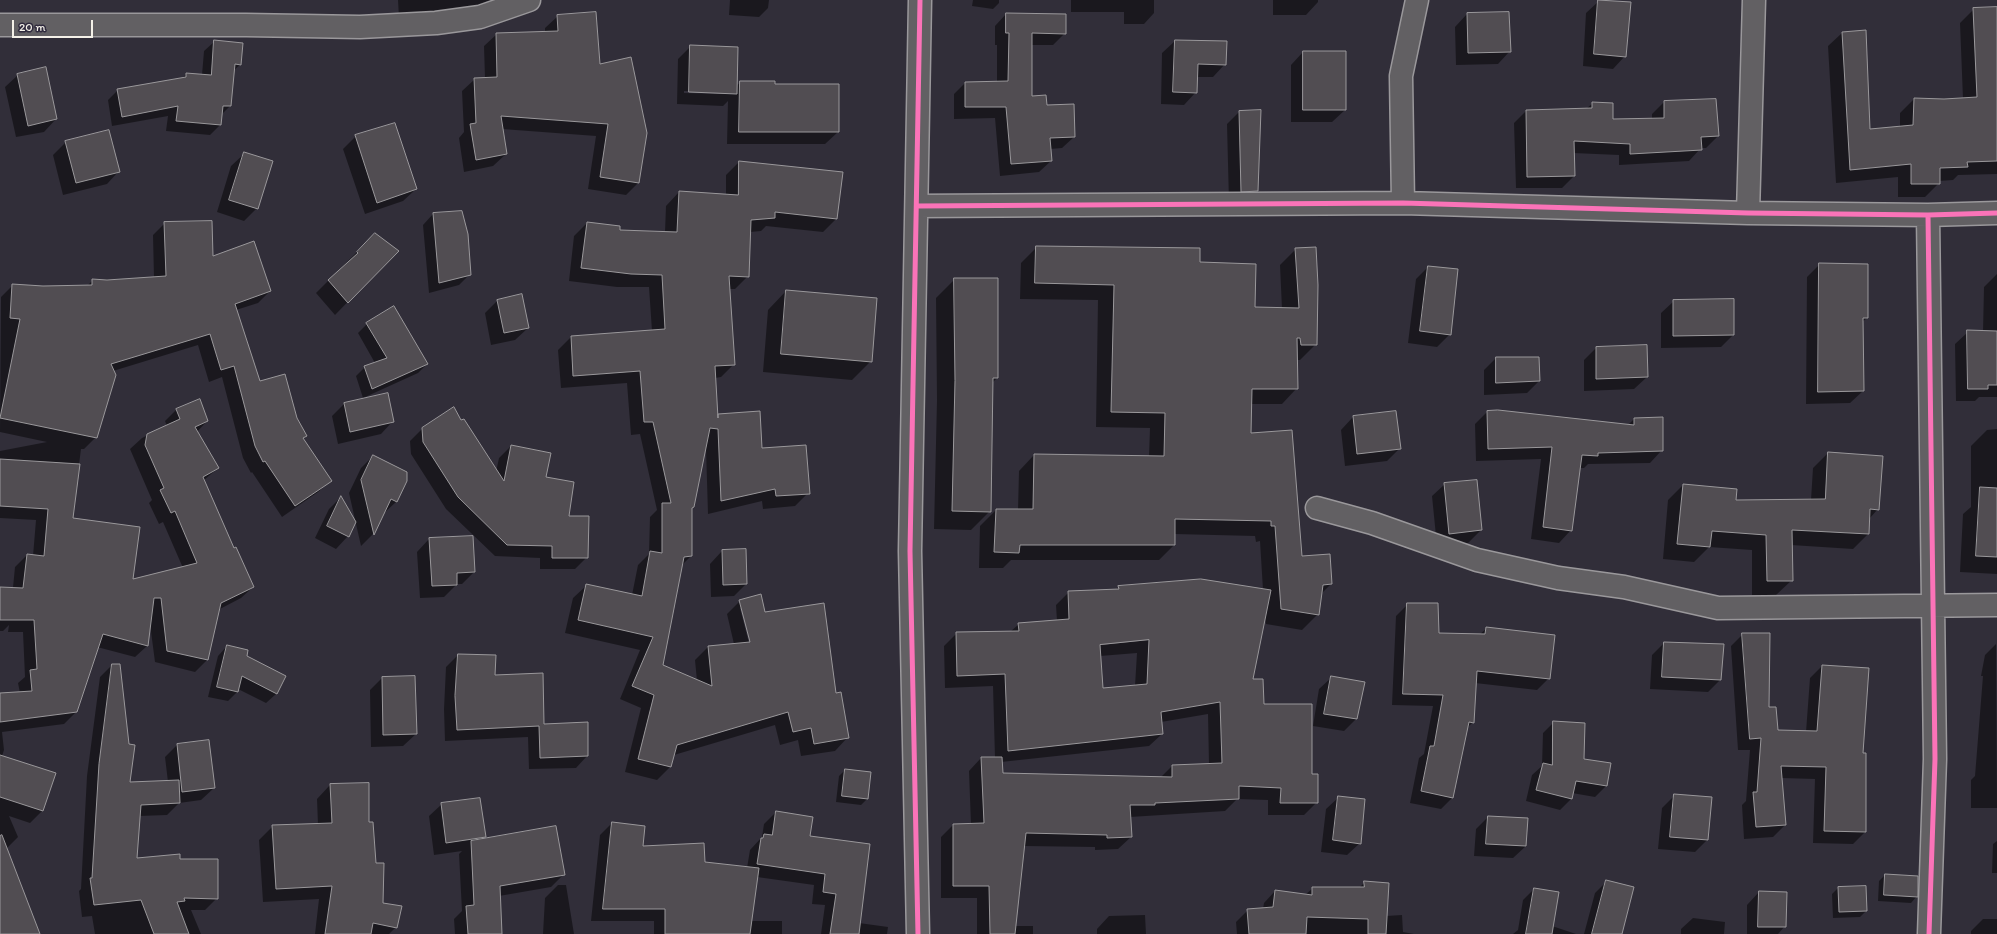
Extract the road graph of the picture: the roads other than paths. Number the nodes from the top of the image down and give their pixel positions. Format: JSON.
{"nodes":[{"id":1,"x":529,"y":0,"type":"edge"},
{"id":2,"x":920,"y":0,"type":"edge"},
{"id":3,"x":1417,"y":0,"type":"edge"},
{"id":4,"x":1754,"y":0,"type":"edge"},
{"id":5,"x":0,"y":25,"type":"edge"},
{"id":6,"x":1403,"y":203,"type":"junction"},
{"id":7,"x":917,"y":206,"type":"junction"},
{"id":8,"x":1748,"y":213,"type":"junction"},
{"id":9,"x":1997,"y":213,"type":"edge"},
{"id":10,"x":1928,"y":215,"type":"junction"},
{"id":11,"x":1317,"y":508,"type":"dead end"},
{"id":12,"x":1997,"y":605,"type":"edge"},
{"id":13,"x":1933,"y":607,"type":"junction"},
{"id":14,"x":918,"y":934,"type":"edge"},
{"id":15,"x":1929,"y":934,"type":"edge"}],
"edges":[{"from":1,"to":5,"type":"street"},
{"from":2,"to":7,"type":"street"},
{"from":3,"to":6,"type":"street"},
{"from":4,"to":8,"type":"street"},
{"from":6,"to":7,"type":"street"},
{"from":6,"to":8,"type":"street"},
{"from":7,"to":14,"type":"street"},
{"from":8,"to":10,"type":"street"},
{"from":9,"to":10,"type":"street"},
{"from":10,"to":13,"type":"street"},
{"from":11,"to":13,"type":"street"},
{"from":12,"to":13,"type":"street"},
{"from":13,"to":15,"type":"street"}]}
